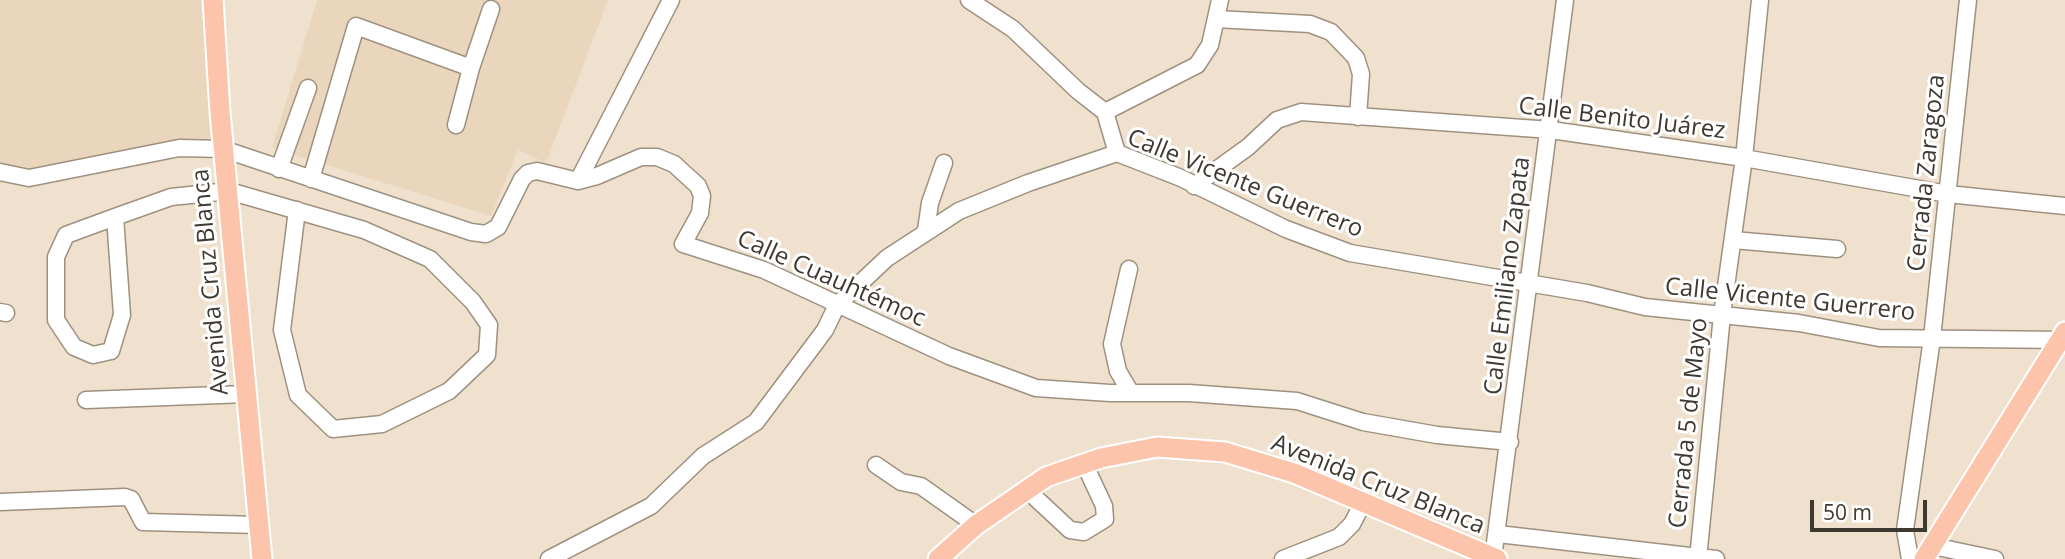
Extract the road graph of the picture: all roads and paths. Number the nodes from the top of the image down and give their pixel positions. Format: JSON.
{"nodes":[{"id":1,"x":213,"y":0,"type":"edge"},
{"id":2,"x":671,"y":0,"type":"edge"},
{"id":3,"x":969,"y":0,"type":"edge"},
{"id":4,"x":1207,"y":0,"type":"edge"},
{"id":5,"x":1220,"y":0,"type":"edge"},
{"id":6,"x":1566,"y":0,"type":"edge"},
{"id":7,"x":1760,"y":0,"type":"edge"},
{"id":8,"x":1968,"y":0,"type":"edge"},
{"id":9,"x":491,"y":9,"type":"dead end"},
{"id":10,"x":1216,"y":19,"type":"junction"},
{"id":11,"x":471,"y":68,"type":"junction"},
{"id":12,"x":308,"y":88,"type":"dead end"},
{"id":13,"x":1105,"y":112,"type":"junction"},
{"id":14,"x":1358,"y":117,"type":"junction"},
{"id":15,"x":456,"y":125,"type":"dead end"},
{"id":16,"x":1551,"y":130,"type":"junction"},
{"id":17,"x":223,"y":149,"type":"junction"},
{"id":18,"x":1117,"y":153,"type":"junction"},
{"id":19,"x":1744,"y":158,"type":"junction"},
{"id":20,"x":944,"y":163,"type":"dead end"},
{"id":21,"x":279,"y":169,"type":"junction"},
{"id":22,"x":0,"y":172,"type":"edge"},
{"id":23,"x":310,"y":179,"type":"junction"},
{"id":24,"x":578,"y":181,"type":"junction"},
{"id":25,"x":1194,"y":186,"type":"junction"},
{"id":26,"x":229,"y":191,"type":"junction"},
{"id":27,"x":1948,"y":194,"type":"junction"},
{"id":28,"x":2065,"y":206,"type":"edge"},
{"id":29,"x":296,"y":210,"type":"junction"},
{"id":30,"x":114,"y":217,"type":"junction"},
{"id":31,"x":926,"y":230,"type":"junction"},
{"id":32,"x":1733,"y":240,"type":"junction"},
{"id":33,"x":1837,"y":249,"type":"dead end"},
{"id":34,"x":1129,"y":269,"type":"dead end"},
{"id":35,"x":1528,"y":284,"type":"junction"},
{"id":36,"x":837,"y":305,"type":"junction"},
{"id":37,"x":1722,"y":315,"type":"junction"},
{"id":38,"x":2064,"y":337,"type":"edge"},
{"id":39,"x":1932,"y":338,"type":"junction"},
{"id":40,"x":1131,"y":393,"type":"junction"},
{"id":41,"x":247,"y":394,"type":"junction"},
{"id":42,"x":86,"y":400,"type":"dead end"},
{"id":43,"x":1510,"y":442,"type":"junction"},
{"id":44,"x":876,"y":464,"type":"dead end"},
{"id":45,"x":1084,"y":464,"type":"junction"},
{"id":46,"x":1027,"y":490,"type":"junction"},
{"id":47,"x":1364,"y":501,"type":"junction"},
{"id":48,"x":0,"y":502,"type":"edge"},
{"id":49,"x":258,"y":525,"type":"junction"},
{"id":50,"x":976,"y":525,"type":"junction"},
{"id":51,"x":1498,"y":534,"type":"junction"},
{"id":52,"x":1928,"y":552,"type":"edge"},
{"id":53,"x":1495,"y":558,"type":"edge"},
{"id":54,"x":1698,"y":558,"type":"edge"},
{"id":55,"x":262,"y":559,"type":"edge"},
{"id":56,"x":549,"y":559,"type":"edge"},
{"id":57,"x":938,"y":559,"type":"edge"},
{"id":58,"x":1283,"y":559,"type":"edge"},
{"id":59,"x":1716,"y":559,"type":"edge"},
{"id":60,"x":1910,"y":559,"type":"edge"},
{"id":61,"x":1995,"y":559,"type":"edge"}],
"edges":[{"from":1,"to":17,"type":"main road","name":"Avenida Cruz Blanca"},
{"from":2,"to":24,"type":"street"},
{"from":3,"to":13,"type":"street","name":"Calle Vicente Guerrero"},
{"from":4,"to":10,"type":"street"},
{"from":5,"to":10,"type":"street"},
{"from":6,"to":16,"type":"street","name":"Calle Emiliano Zapata"},
{"from":7,"to":19,"type":"street","name":"Cerrada 5 de Mayo"},
{"from":8,"to":27,"type":"street","name":"Cerrada Zaragoza"},
{"from":9,"to":11,"type":"street"},
{"from":10,"to":13,"type":"street"},
{"from":10,"to":14,"type":"street"},
{"from":11,"to":15,"type":"street"},
{"from":11,"to":23,"type":"street"},
{"from":12,"to":21,"type":"street"},
{"from":13,"to":18,"type":"street"},
{"from":14,"to":16,"type":"street","name":"Calle Benito Juárez"},
{"from":14,"to":25,"type":"street","name":"Calle Benito Juárez"},
{"from":16,"to":19,"type":"street","name":"Calle Benito Juárez"},
{"from":16,"to":35,"type":"street","name":"Calle Emiliano Zapata"},
{"from":17,"to":21,"type":"street"},
{"from":17,"to":22,"type":"street"},
{"from":17,"to":26,"type":"main road","name":"Avenida Cruz Blanca"},
{"from":18,"to":25,"type":"street","name":"Calle Vicente Guerrero"},
{"from":18,"to":31,"type":"street","name":"Calle Vicente Guerrero"},
{"from":19,"to":27,"type":"street","name":"Calle Benito Juárez"},
{"from":19,"to":32,"type":"street","name":"Cerrada 5 de Mayo"},
{"from":20,"to":31,"type":"street"},
{"from":21,"to":23,"type":"street"},
{"from":23,"to":24,"type":"street"},
{"from":24,"to":36,"type":"street","name":"Calle Cuauhtémoc"},
{"from":25,"to":35,"type":"street","name":"Calle Vicente Guerrero"},
{"from":26,"to":29,"type":"street"},
{"from":26,"to":30,"type":"street"},
{"from":26,"to":41,"type":"main road","name":"Avenida Cruz Blanca"},
{"from":27,"to":28,"type":"street","name":"Calle Benito Juárez"},
{"from":27,"to":39,"type":"street","name":"Cerrada Zaragoza"},
{"from":29,"to":29,"type":"street"},
{"from":30,"to":30,"type":"street"},
{"from":31,"to":36,"type":"street","name":"Calle Vicente Guerrero"},
{"from":32,"to":33,"type":"street"},
{"from":32,"to":37,"type":"street","name":"Cerrada 5 de Mayo"},
{"from":34,"to":40,"type":"street"},
{"from":35,"to":37,"type":"street","name":"Calle Vicente Guerrero"},
{"from":35,"to":43,"type":"street","name":"Calle Emiliano Zapata"},
{"from":36,"to":40,"type":"street","name":"Calle Cuauhtémoc"},
{"from":36,"to":56,"type":"street","name":"Calle Vicente Guerrero"},
{"from":37,"to":39,"type":"street","name":"Calle Vicente Guerrero"},
{"from":37,"to":54,"type":"street","name":"Cerrada 5 de Mayo"},
{"from":38,"to":39,"type":"street","name":"Calle Vicente Guerrero"},
{"from":38,"to":52,"type":"main road"},
{"from":39,"to":60,"type":"street","name":"Cerrada Zaragoza"},
{"from":40,"to":43,"type":"street","name":"Calle Cuauhtémoc"},
{"from":41,"to":42,"type":"street"},
{"from":41,"to":49,"type":"main road","name":"Avenida Cruz Blanca"},
{"from":43,"to":51,"type":"street","name":"Calle Emiliano Zapata"},
{"from":44,"to":50,"type":"street"},
{"from":45,"to":46,"type":"main road","name":"Avenida Cruz Blanca"},
{"from":45,"to":46,"type":"street"},
{"from":45,"to":47,"type":"main road","name":"Avenida Cruz Blanca"},
{"from":46,"to":50,"type":"main road","name":"Avenida Cruz Blanca"},
{"from":47,"to":53,"type":"main road","name":"Avenida Cruz Blanca"},
{"from":47,"to":58,"type":"street"},
{"from":48,"to":49,"type":"street"},
{"from":49,"to":55,"type":"main road","name":"Avenida Cruz Blanca"},
{"from":50,"to":57,"type":"main road","name":"Avenida Cruz Blanca"},
{"from":51,"to":53,"type":"street","name":"Calle Emiliano Zapata"},
{"from":51,"to":54,"type":"street"},
{"from":52,"to":61,"type":"street"},
{"from":54,"to":59,"type":"street"}]}
